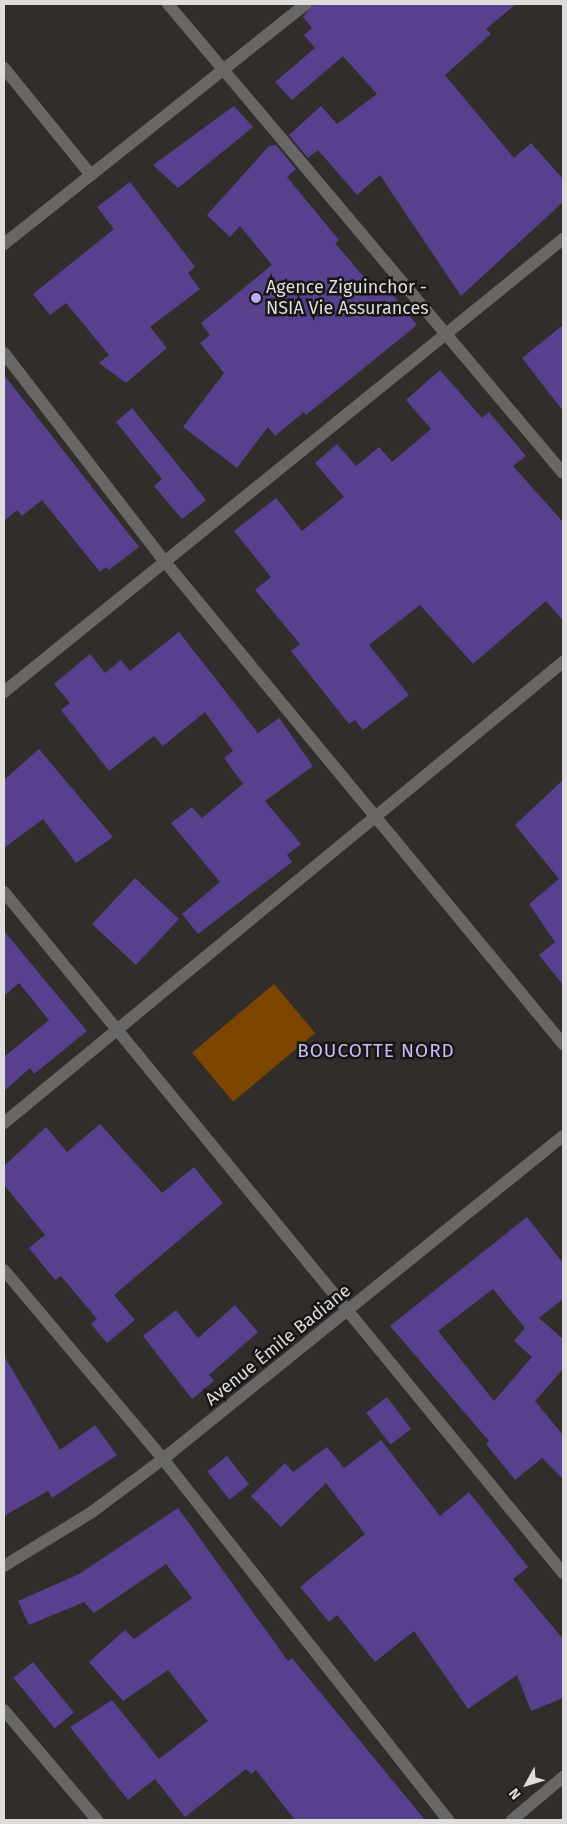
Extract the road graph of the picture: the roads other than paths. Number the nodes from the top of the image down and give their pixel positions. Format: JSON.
{"nodes":[{"id":1,"x":168,"y":4,"type":"edge"},
{"id":2,"x":306,"y":4,"type":"edge"},
{"id":3,"x":4,"y":68,"type":"edge"},
{"id":4,"x":225,"y":69,"type":"junction"},
{"id":5,"x":91,"y":175,"type":"junction"},
{"id":6,"x":563,"y":239,"type":"edge"},
{"id":7,"x":4,"y":244,"type":"edge"},
{"id":8,"x":447,"y":335,"type":"junction"},
{"id":9,"x":4,"y":353,"type":"edge"},
{"id":10,"x":563,"y":473,"type":"edge"},
{"id":11,"x":166,"y":563,"type":"junction"},
{"id":12,"x":563,"y":662,"type":"edge"},
{"id":13,"x":4,"y":692,"type":"edge"},
{"id":14,"x":373,"y":814,"type":"junction"},
{"id":15,"x":4,"y":892,"type":"edge"},
{"id":16,"x":117,"y":1028,"type":"junction"},
{"id":17,"x":563,"y":1044,"type":"edge"},
{"id":18,"x":4,"y":1123,"type":"edge"},
{"id":19,"x":563,"y":1136,"type":"edge"},
{"id":20,"x":4,"y":1270,"type":"edge"},
{"id":21,"x":350,"y":1310,"type":"junction"},
{"id":22,"x":163,"y":1460,"type":"junction"},
{"id":23,"x":4,"y":1566,"type":"edge"},
{"id":24,"x":563,"y":1573,"type":"edge"},
{"id":25,"x":4,"y":1710,"type":"edge"},
{"id":26,"x":563,"y":1778,"type":"edge"},
{"id":27,"x":97,"y":1820,"type":"edge"},
{"id":28,"x":448,"y":1820,"type":"edge"},
{"id":29,"x":512,"y":1820,"type":"edge"}],
"edges":[{"from":1,"to":4,"type":"street"},
{"from":2,"to":4,"type":"street"},
{"from":3,"to":5,"type":"street"},
{"from":4,"to":5,"type":"street"},
{"from":4,"to":8,"type":"street"},
{"from":5,"to":7,"type":"street"},
{"from":6,"to":8,"type":"street"},
{"from":8,"to":10,"type":"street"},
{"from":8,"to":11,"type":"street"},
{"from":9,"to":11,"type":"street"},
{"from":11,"to":13,"type":"street"},
{"from":11,"to":14,"type":"street"},
{"from":12,"to":14,"type":"street"},
{"from":14,"to":16,"type":"street"},
{"from":14,"to":17,"type":"street"},
{"from":15,"to":16,"type":"street"},
{"from":16,"to":18,"type":"street"},
{"from":16,"to":21,"type":"street"},
{"from":19,"to":21,"type":"street","name":"Avenue Émile Badiane"},
{"from":20,"to":22,"type":"street"},
{"from":21,"to":22,"type":"street","name":"Avenue Émile Badiane"},
{"from":21,"to":24,"type":"street"},
{"from":22,"to":23,"type":"street","name":"Avenue Émile Badiane"},
{"from":22,"to":28,"type":"street"},
{"from":25,"to":27,"type":"street"},
{"from":26,"to":29,"type":"street"}]}
